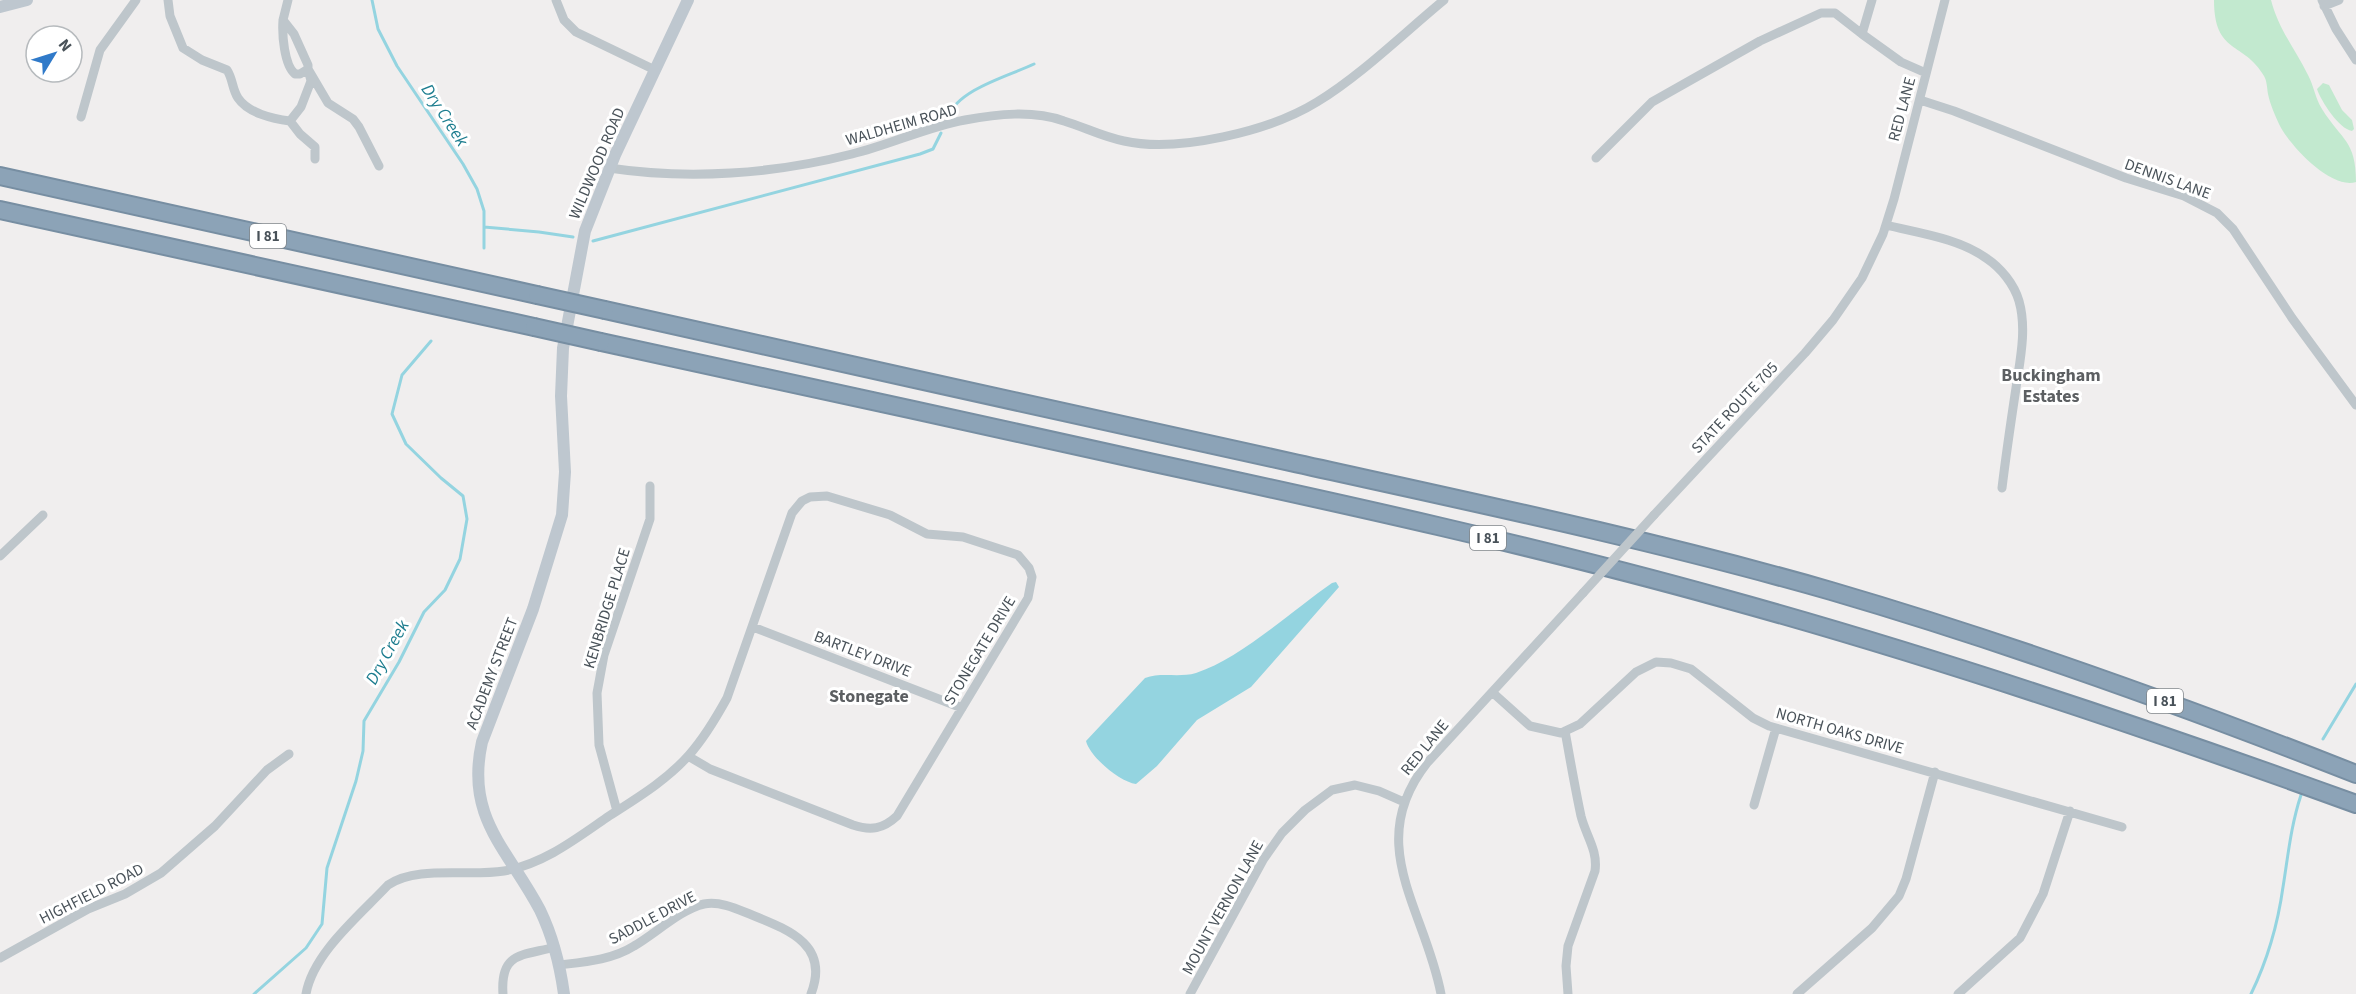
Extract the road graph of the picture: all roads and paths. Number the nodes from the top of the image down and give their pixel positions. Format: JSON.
{"nodes":[{"id":1,"x":27,"y":0,"type":"edge"},
{"id":2,"x":136,"y":0,"type":"edge"},
{"id":3,"x":168,"y":0,"type":"edge"},
{"id":4,"x":288,"y":0,"type":"edge"},
{"id":5,"x":556,"y":0,"type":"edge"},
{"id":6,"x":688,"y":0,"type":"edge"},
{"id":7,"x":1444,"y":0,"type":"edge"},
{"id":8,"x":1872,"y":0,"type":"edge"},
{"id":9,"x":1945,"y":0,"type":"edge"},
{"id":10,"x":2339,"y":0,"type":"edge"},
{"id":11,"x":2323,"y":3,"type":"edge"},
{"id":12,"x":0,"y":7,"type":"edge"},
{"id":13,"x":283,"y":20,"type":"junction"},
{"id":14,"x":1862,"y":34,"type":"junction"},
{"id":15,"x":2356,"y":60,"type":"edge"},
{"id":16,"x":308,"y":69,"type":"junction"},
{"id":17,"x":655,"y":70,"type":"junction"},
{"id":18,"x":1926,"y":73,"type":"junction"},
{"id":19,"x":1920,"y":100,"type":"junction"},
{"id":20,"x":81,"y":117,"type":"dead end"},
{"id":21,"x":290,"y":121,"type":"junction"},
{"id":22,"x":1596,"y":158,"type":"dead end"},
{"id":23,"x":315,"y":159,"type":"dead end"},
{"id":24,"x":379,"y":166,"type":"dead end"},
{"id":25,"x":609,"y":168,"type":"junction"},
{"id":26,"x":0,"y":176,"type":"edge"},
{"id":27,"x":0,"y":210,"type":"edge"},
{"id":28,"x":1886,"y":225,"type":"junction"},
{"id":29,"x":562,"y":348,"type":"joint"},
{"id":30,"x":2356,"y":405,"type":"edge"},
{"id":31,"x":650,"y":486,"type":"dead end"},
{"id":32,"x":2002,"y":488,"type":"dead end"},
{"id":33,"x":43,"y":515,"type":"dead end"},
{"id":34,"x":0,"y":556,"type":"edge"},
{"id":35,"x":1583,"y":593,"type":"joint"},
{"id":36,"x":753,"y":627,"type":"junction"},
{"id":37,"x":1492,"y":692,"type":"junction"},
{"id":38,"x":962,"y":708,"type":"junction"},
{"id":39,"x":1776,"y":728,"type":"junction"},
{"id":40,"x":1565,"y":731,"type":"junction"},
{"id":41,"x":289,"y":754,"type":"dead end"},
{"id":42,"x":688,"y":756,"type":"junction"},
{"id":43,"x":1935,"y":772,"type":"junction"},
{"id":44,"x":2356,"y":774,"type":"edge"},
{"id":45,"x":1404,"y":802,"type":"junction"},
{"id":46,"x":2356,"y":804,"type":"edge"},
{"id":47,"x":1754,"y":805,"type":"dead end"},
{"id":48,"x":617,"y":811,"type":"junction"},
{"id":49,"x":2070,"y":811,"type":"junction"},
{"id":50,"x":2122,"y":826,"type":"dead end"},
{"id":51,"x":514,"y":868,"type":"junction"},
{"id":52,"x":555,"y":947,"type":"junction"},
{"id":53,"x":0,"y":958,"type":"edge"},
{"id":54,"x":559,"y":965,"type":"junction"},
{"id":55,"x":306,"y":994,"type":"edge"},
{"id":56,"x":503,"y":994,"type":"edge"},
{"id":57,"x":564,"y":994,"type":"edge"},
{"id":58,"x":811,"y":994,"type":"edge"},
{"id":59,"x":1191,"y":994,"type":"edge"},
{"id":60,"x":1441,"y":994,"type":"edge"},
{"id":61,"x":1569,"y":994,"type":"edge"},
{"id":62,"x":1797,"y":994,"type":"edge"},
{"id":63,"x":1958,"y":994,"type":"edge"}],
"edges":[{"from":1,"to":12,"type":"street"},
{"from":2,"to":20,"type":"street"},
{"from":3,"to":21,"type":"street"},
{"from":4,"to":13,"type":"street"},
{"from":5,"to":17,"type":"street"},
{"from":6,"to":17,"type":"street","name":"WILDWOOD ROAD"},
{"from":7,"to":25,"type":"street","name":"WALDHEIM ROAD"},
{"from":8,"to":14,"type":"street"},
{"from":9,"to":18,"type":"street","name":"RED LANE"},
{"from":10,"to":11,"type":"street"},
{"from":11,"to":15,"type":"street"},
{"from":13,"to":16,"type":"street"},
{"from":13,"to":16,"type":"street"},
{"from":14,"to":18,"type":"street"},
{"from":14,"to":22,"type":"street"},
{"from":16,"to":21,"type":"street"},
{"from":16,"to":24,"type":"street"},
{"from":17,"to":25,"type":"street","name":"WILDWOOD ROAD"},
{"from":18,"to":19,"type":"street","name":"RED LANE"},
{"from":19,"to":28,"type":"street","name":"RED LANE"},
{"from":19,"to":30,"type":"street","name":"DENNIS LANE"},
{"from":21,"to":23,"type":"street"},
{"from":25,"to":29,"type":"street","name":"WILDWOOD ROAD"},
{"from":26,"to":44,"type":"highway","number":"I 81","bridge":true},
{"from":27,"to":46,"type":"highway","number":"I 81","bridge":true},
{"from":28,"to":32,"type":"street"},
{"from":28,"to":35,"type":"street","name":"STATE ROUTE 705","bridge":true},
{"from":29,"to":51,"type":"street","name":"ACADEMY STREET"},
{"from":31,"to":48,"type":"street","name":"KENBRIDGE PLACE"},
{"from":33,"to":34,"type":"street"},
{"from":35,"to":37,"type":"street","name":"RED LANE"},
{"from":36,"to":38,"type":"street","name":"BARTLEY DRIVE"},
{"from":36,"to":38,"type":"street","name":"STONEGATE DRIVE"},
{"from":36,"to":42,"type":"street","name":"STONEGATE DRIVE"},
{"from":37,"to":40,"type":"street"},
{"from":37,"to":45,"type":"street","name":"RED LANE"},
{"from":38,"to":42,"type":"street","name":"STONEGATE DRIVE"},
{"from":39,"to":40,"type":"street","name":"NORTH OAKS DRIVE"},
{"from":39,"to":43,"type":"street","name":"NORTH OAKS DRIVE"},
{"from":39,"to":47,"type":"street"},
{"from":40,"to":61,"type":"street"},
{"from":41,"to":53,"type":"street","name":"HIGHFIELD ROAD"},
{"from":42,"to":48,"type":"street","name":"STONEGATE DRIVE"},
{"from":43,"to":49,"type":"street","name":"NORTH OAKS DRIVE"},
{"from":43,"to":62,"type":"street"},
{"from":45,"to":59,"type":"street","name":"MOUNT VERNON LANE"},
{"from":45,"to":60,"type":"street","name":"RED LANE"},
{"from":48,"to":51,"type":"street","name":"STONEGATE DRIVE"},
{"from":49,"to":50,"type":"street","name":"NORTH OAKS DRIVE"},
{"from":49,"to":63,"type":"street"},
{"from":51,"to":52,"type":"street","name":"ACADEMY STREET"},
{"from":51,"to":55,"type":"street","name":"STONEGATE DRIVE"},
{"from":52,"to":54,"type":"street","name":"ACADEMY STREET"},
{"from":52,"to":56,"type":"street"},
{"from":54,"to":57,"type":"street","name":"ACADEMY STREET"},
{"from":54,"to":58,"type":"street","name":"SADDLE DRIVE"}]}
